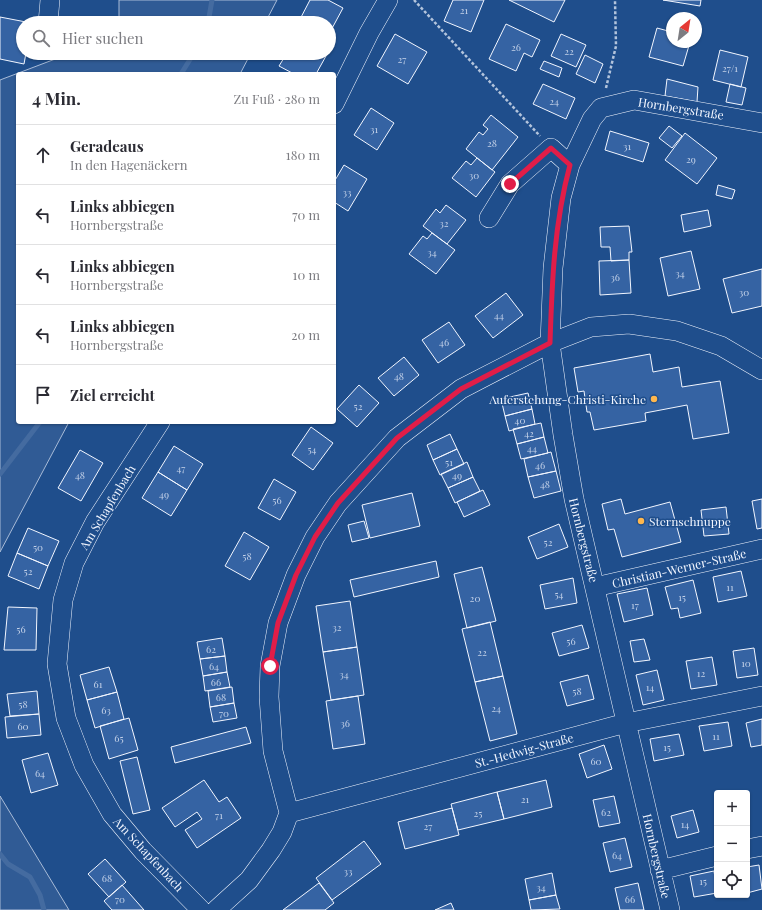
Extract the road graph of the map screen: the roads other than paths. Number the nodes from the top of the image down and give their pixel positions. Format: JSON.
{"nodes":[{"id":1,"x":50,"y":0,"type":"edge"},
{"id":2,"x":388,"y":0,"type":"edge"},
{"id":3,"x":49,"y":16,"type":"edge"},
{"id":4,"x":336,"y":100,"type":"edge"},
{"id":5,"x":762,"y":123,"type":"edge"},
{"id":6,"x":570,"y":165,"type":"junction"},
{"id":7,"x":489,"y":218,"type":"dead end"},
{"id":8,"x":550,"y":343,"type":"junction"},
{"id":9,"x":762,"y":370,"type":"edge"},
{"id":10,"x":159,"y":424,"type":"edge"},
{"id":11,"x":762,"y":549,"type":"edge"},
{"id":12,"x":595,"y":587,"type":"junction"},
{"id":13,"x":762,"y":696,"type":"edge"},
{"id":14,"x":626,"y":723,"type":"junction"},
{"id":15,"x":289,"y":813,"type":"junction"},
{"id":16,"x":762,"y":846,"type":"edge"},
{"id":17,"x":750,"y":848,"type":"edge"},
{"id":18,"x":714,"y":857,"type":"edge"},
{"id":19,"x":660,"y":870,"type":"junction"},
{"id":20,"x":201,"y":910,"type":"edge"},
{"id":21,"x":216,"y":910,"type":"edge"},
{"id":22,"x":670,"y":910,"type":"edge"}],
"edges":[{"from":1,"to":3,"type":"street"},
{"from":2,"to":4,"type":"street"},
{"from":5,"to":6,"type":"street","name":"Hornbergstraße"},
{"from":6,"to":7,"type":"street"},
{"from":6,"to":8,"type":"street","name":"Hornbergstraße"},
{"from":8,"to":9,"type":"street"},
{"from":8,"to":12,"type":"street","name":"Hornbergstraße"},
{"from":8,"to":15,"type":"street"},
{"from":10,"to":20,"type":"street","name":"Am Schapfenbach"},
{"from":11,"to":12,"type":"street","name":"Christian-Werner-Straße"},
{"from":12,"to":14,"type":"street","name":"Hornbergstraße"},
{"from":13,"to":14,"type":"street","name":"St.-Hedwig-Straße"},
{"from":14,"to":15,"type":"street","name":"St.-Hedwig-Straße"},
{"from":14,"to":19,"type":"street","name":"Hornbergstraße"},
{"from":15,"to":21,"type":"street"},
{"from":16,"to":17,"type":"street"},
{"from":18,"to":19,"type":"street"},
{"from":19,"to":22,"type":"street","name":"Hornbergstraße"}]}
